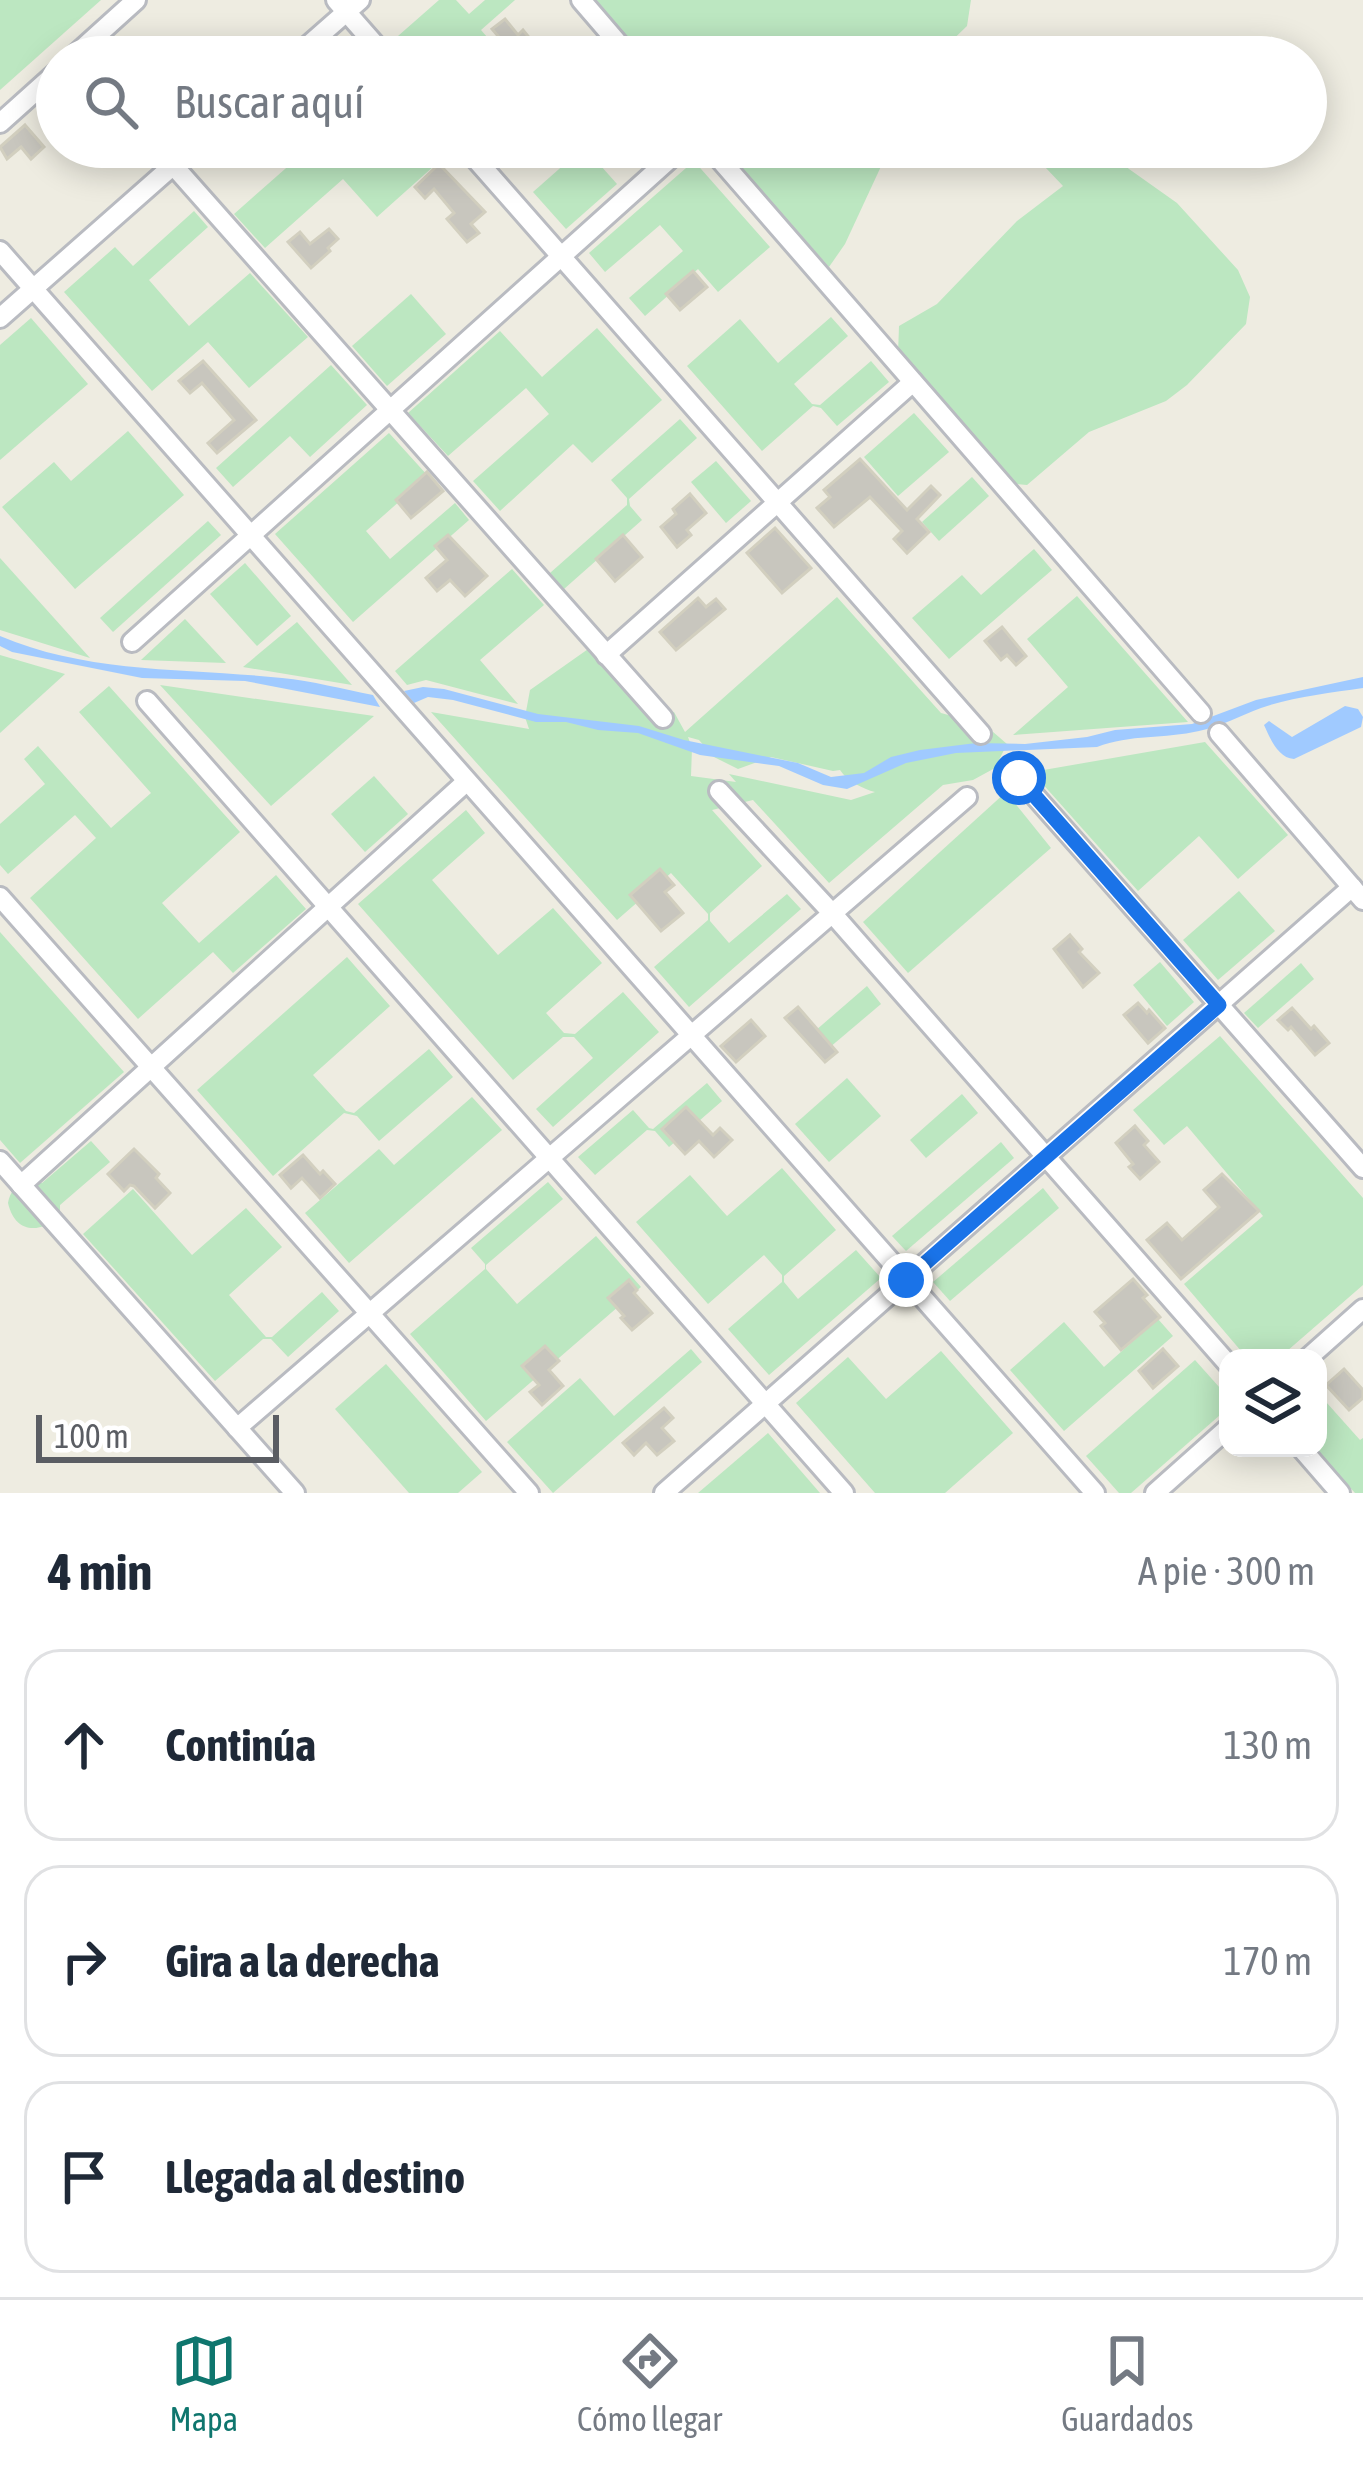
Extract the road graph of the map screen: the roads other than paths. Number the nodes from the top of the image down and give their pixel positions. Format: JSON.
{"nodes":[{"id":1,"x":136,"y":0,"type":"edge"},
{"id":2,"x":580,"y":0,"type":"edge"},
{"id":3,"x":347,"y":4,"type":"edge"},
{"id":4,"x":97,"y":36,"type":"edge"},
{"id":5,"x":316,"y":36,"type":"edge"},
{"id":6,"x":371,"y":36,"type":"edge"},
{"id":7,"x":612,"y":36,"type":"edge"},
{"id":8,"x":36,"y":91,"type":"edge"},
{"id":9,"x":0,"y":123,"type":"edge"},
{"id":10,"x":170,"y":168,"type":"edge"},
{"id":11,"x":176,"y":168,"type":"edge"},
{"id":12,"x":484,"y":168,"type":"edge"},
{"id":13,"x":660,"y":168,"type":"edge"},
{"id":14,"x":727,"y":168,"type":"edge"},
{"id":15,"x":0,"y":251,"type":"edge"},
{"id":16,"x":562,"y":256,"type":"junction"},
{"id":17,"x":33,"y":289,"type":"junction"},
{"id":18,"x":0,"y":318,"type":"edge"},
{"id":19,"x":913,"y":382,"type":"junction"},
{"id":20,"x":390,"y":410,"type":"junction"},
{"id":21,"x":778,"y":502,"type":"junction"},
{"id":22,"x":250,"y":536,"type":"junction"},
{"id":23,"x":132,"y":642,"type":"dead end"},
{"id":24,"x":607,"y":655,"type":"junction"},
{"id":25,"x":147,"y":701,"type":"dead end"},
{"id":26,"x":1201,"y":713,"type":"dead end"},
{"id":27,"x":663,"y":718,"type":"dead end"},
{"id":28,"x":981,"y":734,"type":"dead end"},
{"id":29,"x":1219,"y":734,"type":"dead end"},
{"id":30,"x":1019,"y":778,"type":"dead end"},
{"id":31,"x":466,"y":782,"type":"junction"},
{"id":32,"x":719,"y":790,"type":"dead end"},
{"id":33,"x":967,"y":796,"type":"dead end"},
{"id":34,"x":1358,"y":894,"type":"edge"},
{"id":35,"x":0,"y":897,"type":"edge"},
{"id":36,"x":328,"y":907,"type":"junction"},
{"id":37,"x":832,"y":913,"type":"junction"},
{"id":38,"x":1219,"y":1005,"type":"junction"},
{"id":39,"x":690,"y":1036,"type":"junction"},
{"id":40,"x":152,"y":1067,"type":"junction"},
{"id":41,"x":1046,"y":1157,"type":"junction"},
{"id":42,"x":549,"y":1158,"type":"junction"},
{"id":43,"x":0,"y":1161,"type":"edge"},
{"id":44,"x":1363,"y":1168,"type":"edge"},
{"id":45,"x":21,"y":1185,"type":"junction"},
{"id":46,"x":906,"y":1280,"type":"junction"},
{"id":47,"x":1363,"y":1309,"type":"edge"},
{"id":48,"x":370,"y":1313,"type":"junction"},
{"id":49,"x":1318,"y":1349,"type":"edge"},
{"id":50,"x":1219,"y":1354,"type":"edge"},
{"id":51,"x":765,"y":1404,"type":"junction"},
{"id":52,"x":237,"y":1428,"type":"junction"},
{"id":53,"x":1219,"y":1436,"type":"edge"},
{"id":54,"x":1309,"y":1457,"type":"edge"},
{"id":55,"x":295,"y":1493,"type":"edge"},
{"id":56,"x":529,"y":1493,"type":"edge"},
{"id":57,"x":664,"y":1493,"type":"edge"},
{"id":58,"x":844,"y":1493,"type":"edge"},
{"id":59,"x":1095,"y":1493,"type":"edge"},
{"id":60,"x":1155,"y":1493,"type":"edge"},
{"id":61,"x":1340,"y":1493,"type":"edge"}],
"edges":[{"from":1,"to":4,"type":"street"},
{"from":2,"to":7,"type":"street"},
{"from":3,"to":5,"type":"street"},
{"from":3,"to":6,"type":"street"},
{"from":8,"to":9,"type":"street"},
{"from":10,"to":17,"type":"street"},
{"from":11,"to":20,"type":"street"},
{"from":12,"to":16,"type":"street"},
{"from":13,"to":16,"type":"street"},
{"from":14,"to":19,"type":"street"},
{"from":15,"to":17,"type":"street"},
{"from":16,"to":20,"type":"street"},
{"from":16,"to":21,"type":"street"},
{"from":17,"to":18,"type":"street"},
{"from":17,"to":22,"type":"street"},
{"from":19,"to":21,"type":"street"},
{"from":19,"to":26,"type":"street"},
{"from":20,"to":22,"type":"street"},
{"from":20,"to":24,"type":"street"},
{"from":21,"to":24,"type":"street"},
{"from":21,"to":28,"type":"street"},
{"from":22,"to":23,"type":"street"},
{"from":22,"to":31,"type":"street"},
{"from":24,"to":27,"type":"street"},
{"from":25,"to":36,"type":"street"},
{"from":29,"to":34,"type":"street"},
{"from":30,"to":38,"type":"street"},
{"from":31,"to":36,"type":"street"},
{"from":31,"to":39,"type":"street"},
{"from":32,"to":37,"type":"street"},
{"from":33,"to":37,"type":"street"},
{"from":34,"to":38,"type":"street"},
{"from":35,"to":40,"type":"street"},
{"from":36,"to":40,"type":"street"},
{"from":36,"to":42,"type":"street"},
{"from":37,"to":39,"type":"street"},
{"from":37,"to":41,"type":"street"},
{"from":38,"to":41,"type":"street"},
{"from":38,"to":44,"type":"street"},
{"from":39,"to":42,"type":"street"},
{"from":39,"to":46,"type":"street"},
{"from":40,"to":45,"type":"street"},
{"from":40,"to":48,"type":"street"},
{"from":41,"to":46,"type":"street"},
{"from":41,"to":50,"type":"street"},
{"from":42,"to":48,"type":"street"},
{"from":42,"to":51,"type":"street"},
{"from":43,"to":45,"type":"street"},
{"from":45,"to":52,"type":"street"},
{"from":46,"to":51,"type":"street"},
{"from":46,"to":59,"type":"street"},
{"from":47,"to":49,"type":"street"},
{"from":48,"to":52,"type":"street"},
{"from":48,"to":56,"type":"street"},
{"from":51,"to":57,"type":"street"},
{"from":51,"to":58,"type":"street"},
{"from":52,"to":55,"type":"street"},
{"from":53,"to":60,"type":"street"},
{"from":54,"to":61,"type":"street"}]}
